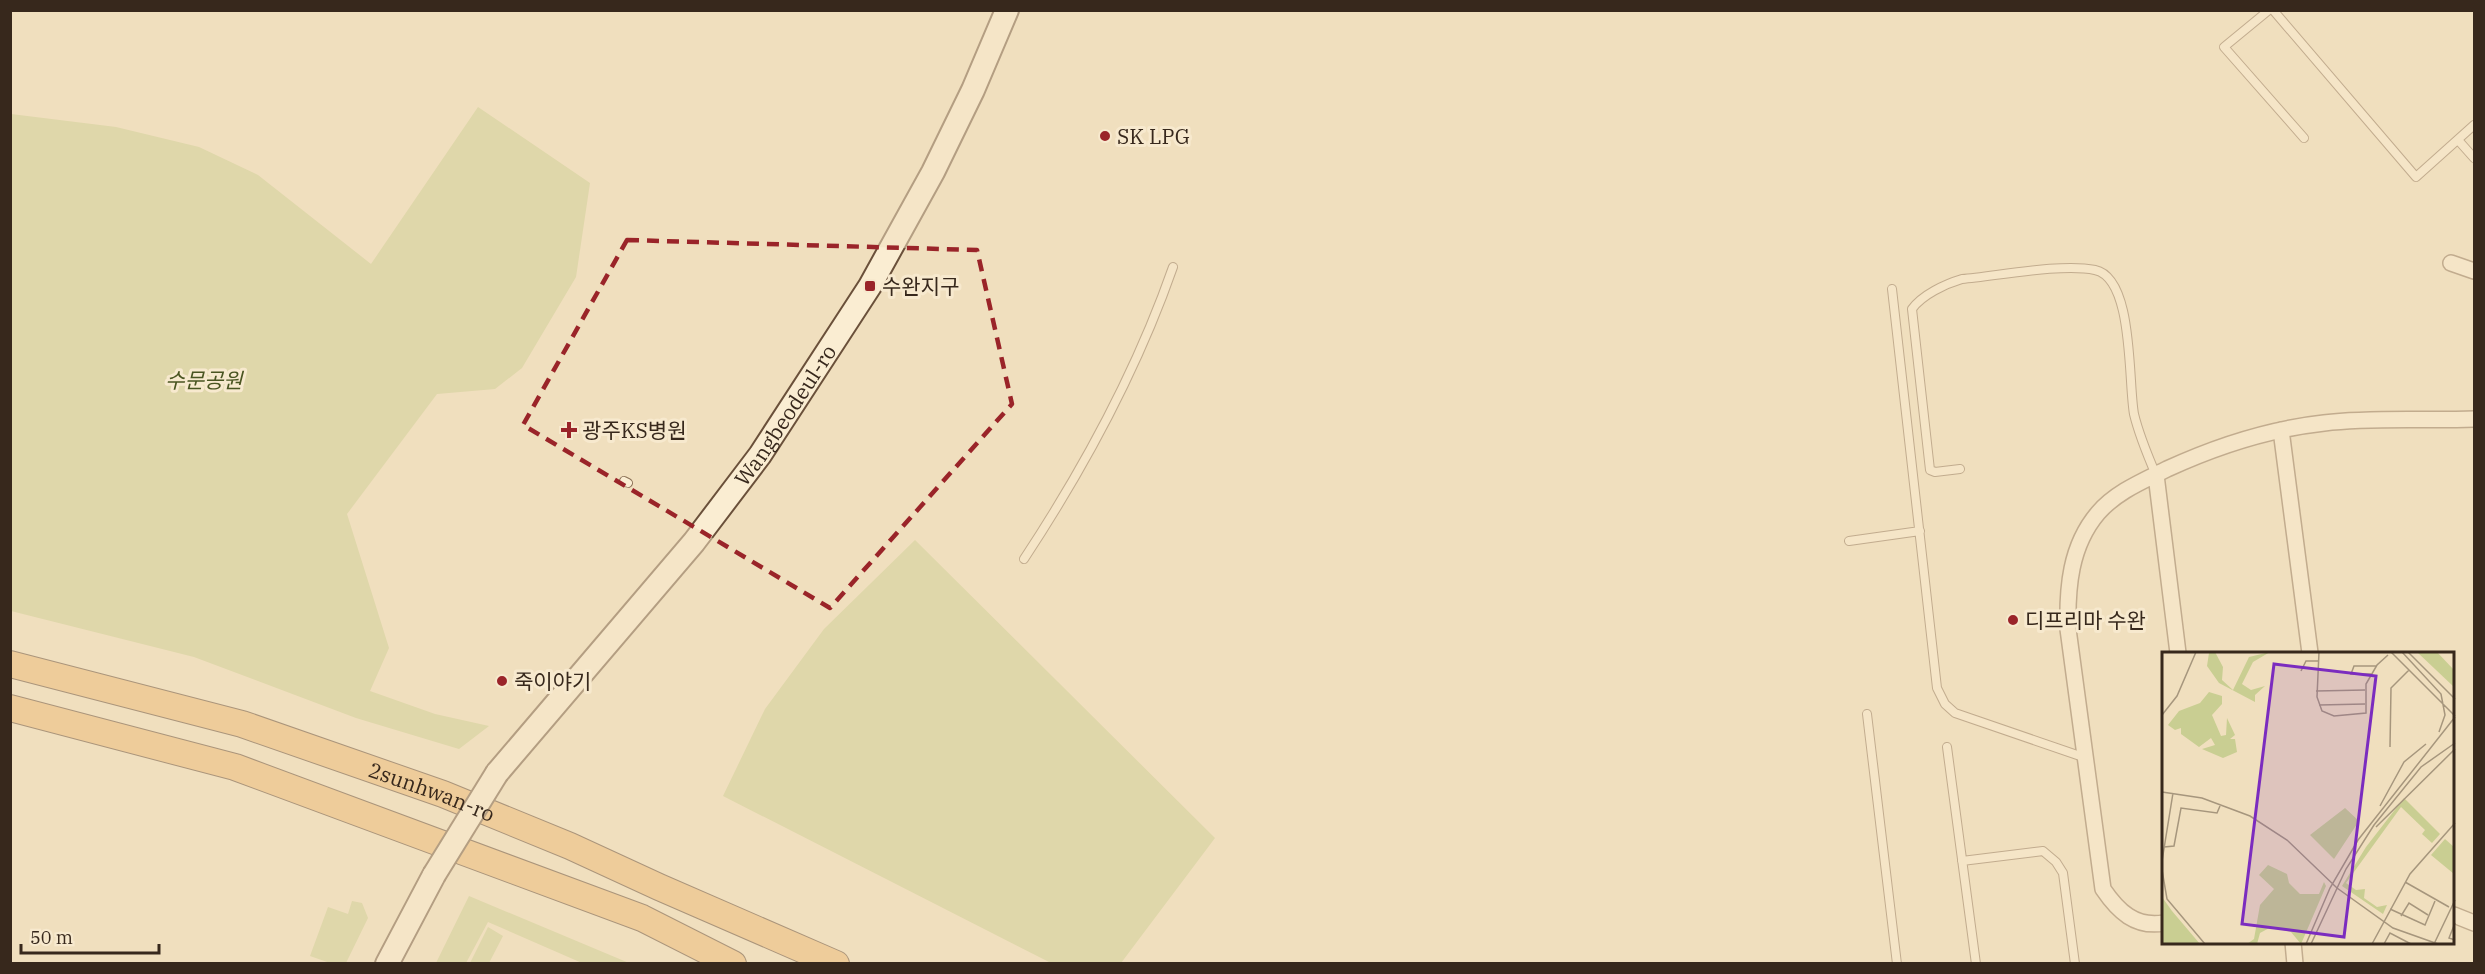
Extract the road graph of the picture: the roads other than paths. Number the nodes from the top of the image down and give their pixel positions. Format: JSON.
{"nodes":[{"id":1,"x":1007,"y":10,"type":"edge"},
{"id":2,"x":2271,"y":10,"type":"edge"},
{"id":3,"x":2475,"y":125,"type":"edge"},
{"id":4,"x":2304,"y":138,"type":"dead end"},
{"id":5,"x":2458,"y":140,"type":"junction"},
{"id":6,"x":2475,"y":158,"type":"edge"},
{"id":7,"x":2451,"y":263,"type":"dead end"},
{"id":8,"x":1173,"y":267,"type":"dead end"},
{"id":9,"x":2475,"y":271,"type":"edge"},
{"id":10,"x":1892,"y":289,"type":"dead end"},
{"id":11,"x":2475,"y":419,"type":"edge"},
{"id":12,"x":2281,"y":430,"type":"junction"},
{"id":13,"x":1960,"y":469,"type":"dead end"},
{"id":14,"x":2156,"y":474,"type":"junction"},
{"id":15,"x":1920,"y":531,"type":"junction"},
{"id":16,"x":1849,"y":541,"type":"dead end"},
{"id":17,"x":1024,"y":559,"type":"dead end"},
{"id":18,"x":2178,"y":652,"type":"edge"},
{"id":19,"x":2310,"y":652,"type":"edge"},
{"id":20,"x":10,"y":664,"type":"edge"},
{"id":21,"x":10,"y":708,"type":"edge"},
{"id":22,"x":1867,"y":714,"type":"dead end"},
{"id":23,"x":1947,"y":747,"type":"dead end"},
{"id":24,"x":2086,"y":758,"type":"junction"},
{"id":25,"x":1962,"y":861,"type":"junction"},
{"id":26,"x":2455,"y":915,"type":"edge"},
{"id":27,"x":2162,"y":923,"type":"edge"},
{"id":28,"x":2475,"y":923,"type":"edge"},
{"id":29,"x":2293,"y":944,"type":"edge"},
{"id":30,"x":387,"y":963,"type":"edge"},
{"id":31,"x":733,"y":963,"type":"edge"},
{"id":32,"x":836,"y":963,"type":"edge"},
{"id":33,"x":1897,"y":963,"type":"edge"},
{"id":34,"x":1976,"y":963,"type":"edge"},
{"id":35,"x":2075,"y":963,"type":"edge"},
{"id":36,"x":2295,"y":963,"type":"edge"}],
"edges":[{"from":1,"to":30,"type":"main road","name":"Wangbeodeul-ro","bridge":true},
{"from":2,"to":4,"type":"lane"},
{"from":2,"to":5,"type":"lane"},
{"from":3,"to":5,"type":"lane"},
{"from":5,"to":6,"type":"lane"},
{"from":7,"to":9,"type":"street"},
{"from":8,"to":17,"type":"lane"},
{"from":10,"to":15,"type":"lane"},
{"from":11,"to":12,"type":"street"},
{"from":12,"to":14,"type":"street"},
{"from":12,"to":19,"type":"street"},
{"from":13,"to":14,"type":"lane"},
{"from":14,"to":18,"type":"street"},
{"from":14,"to":24,"type":"street"},
{"from":15,"to":16,"type":"lane"},
{"from":15,"to":24,"type":"lane"},
{"from":20,"to":32,"type":"highway","name":"2sunhwan-ro"},
{"from":21,"to":31,"type":"highway"},
{"from":22,"to":33,"type":"lane"},
{"from":23,"to":25,"type":"lane"},
{"from":24,"to":27,"type":"street"},
{"from":25,"to":34,"type":"lane"},
{"from":25,"to":35,"type":"lane"},
{"from":26,"to":28,"type":"street"},
{"from":29,"to":36,"type":"street"}]}
